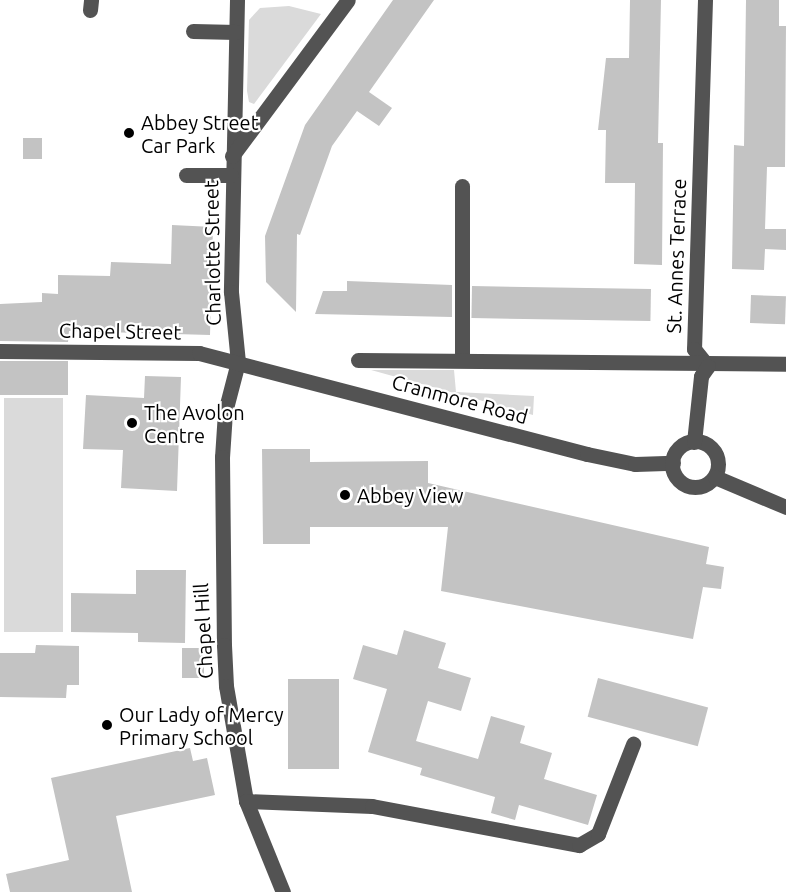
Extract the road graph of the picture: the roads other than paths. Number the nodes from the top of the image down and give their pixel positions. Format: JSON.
{"nodes":[{"id":1,"x":237,"y":0,"type":"edge"},
{"id":2,"x":348,"y":0,"type":"edge"},
{"id":3,"x":705,"y":0,"type":"edge"},
{"id":4,"x":193,"y":31,"type":"dead end"},
{"id":5,"x":236,"y":32,"type":"junction"},
{"id":6,"x":232,"y":156,"type":"junction"},
{"id":7,"x":186,"y":175,"type":"dead end"},
{"id":8,"x":231,"y":175,"type":"junction"},
{"id":9,"x":462,"y":186,"type":"dead end"},
{"id":10,"x":0,"y":351,"type":"edge"},
{"id":11,"x":462,"y":359,"type":"junction"},
{"id":12,"x":358,"y":360,"type":"dead end"},
{"id":13,"x":238,"y":362,"type":"junction"},
{"id":14,"x":786,"y":364,"type":"edge"},
{"id":15,"x":708,"y":366,"type":"junction"},
{"id":16,"x":694,"y":442,"type":"junction"},
{"id":17,"x":673,"y":463,"type":"junction"},
{"id":18,"x":715,"y":477,"type":"junction"},
{"id":19,"x":786,"y":507,"type":"edge"},
{"id":20,"x":633,"y":744,"type":"dead end"},
{"id":21,"x":246,"y":801,"type":"junction"},
{"id":22,"x":283,"y":892,"type":"edge"}],
"edges":[{"from":1,"to":5,"type":"street","name":"Charlotte Street"},
{"from":2,"to":6,"type":"street"},
{"from":3,"to":15,"type":"street","name":"St. Annes Terrace"},
{"from":4,"to":5,"type":"street"},
{"from":5,"to":6,"type":"street","name":"Charlotte Street"},
{"from":6,"to":8,"type":"street","name":"Charlotte Street"},
{"from":7,"to":8,"type":"street"},
{"from":8,"to":13,"type":"street","name":"Charlotte Street"},
{"from":9,"to":11,"type":"street"},
{"from":10,"to":13,"type":"street","name":"Chapel Street"},
{"from":11,"to":12,"type":"street"},
{"from":11,"to":15,"type":"street"},
{"from":13,"to":17,"type":"street","name":"Cranmore Road"},
{"from":13,"to":21,"type":"street","name":"Chapel Hill"},
{"from":14,"to":15,"type":"street"},
{"from":15,"to":16,"type":"street"},
{"from":16,"to":17,"type":"street"},
{"from":16,"to":18,"type":"street"},
{"from":17,"to":18,"type":"street"},
{"from":18,"to":19,"type":"street"},
{"from":20,"to":21,"type":"street"},
{"from":21,"to":22,"type":"street","name":"Chapel Hill"}]}
